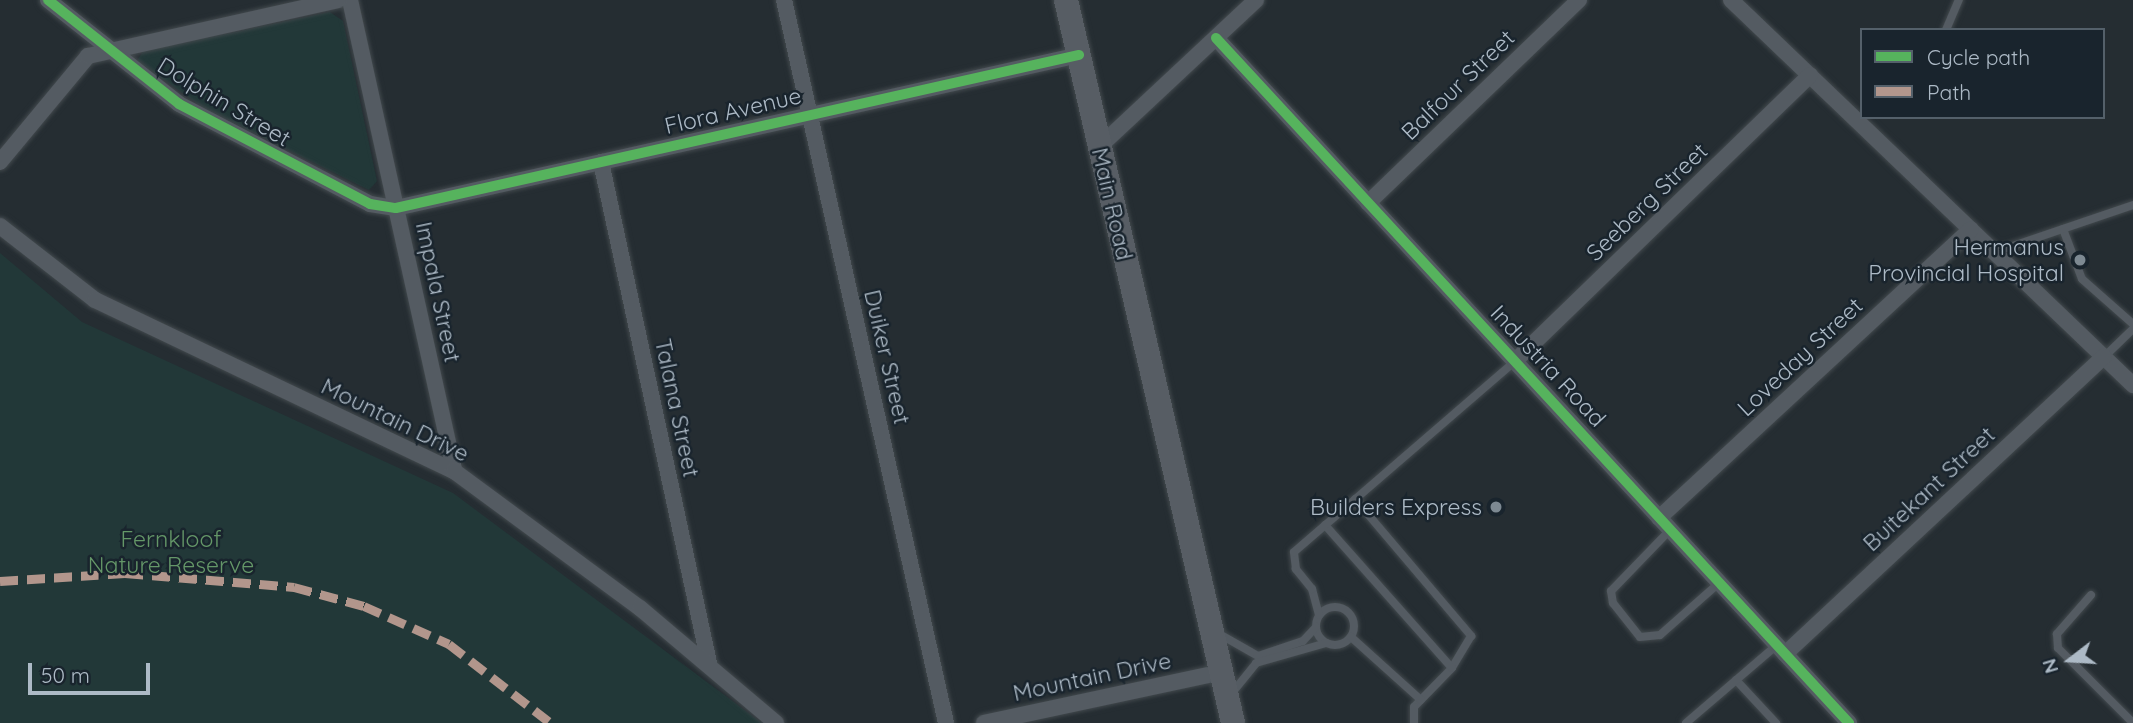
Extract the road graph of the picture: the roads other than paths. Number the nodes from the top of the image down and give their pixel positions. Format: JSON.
{"nodes":[{"id":1,"x":48,"y":0,"type":"edge"},
{"id":2,"x":338,"y":0,"type":"edge"},
{"id":3,"x":350,"y":0,"type":"edge"},
{"id":4,"x":784,"y":0,"type":"edge"},
{"id":5,"x":1066,"y":0,"type":"edge"},
{"id":6,"x":1256,"y":0,"type":"edge"},
{"id":7,"x":1580,"y":0,"type":"edge"},
{"id":8,"x":1731,"y":0,"type":"edge"},
{"id":9,"x":1959,"y":0,"type":"edge"},
{"id":10,"x":1947,"y":28,"type":"edge"},
{"id":11,"x":1216,"y":38,"type":"junction"},
{"id":12,"x":109,"y":51,"type":"junction"},
{"id":13,"x":1079,"y":55,"type":"junction"},
{"id":14,"x":1810,"y":75,"type":"junction"},
{"id":15,"x":810,"y":115,"type":"junction"},
{"id":16,"x":1099,"y":147,"type":"junction"},
{"id":17,"x":0,"y":162,"type":"edge"},
{"id":18,"x":601,"y":162,"type":"junction"},
{"id":19,"x":1368,"y":202,"type":"junction"},
{"id":20,"x":2133,"y":205,"type":"edge"},
{"id":21,"x":396,"y":208,"type":"junction"},
{"id":22,"x":0,"y":226,"type":"edge"},
{"id":23,"x":1971,"y":229,"type":"junction"},
{"id":24,"x":2063,"y":229,"type":"junction"},
{"id":25,"x":1995,"y":252,"type":"junction"},
{"id":26,"x":2132,"y":326,"type":"edge"},
{"id":27,"x":2104,"y":356,"type":"junction"},
{"id":28,"x":1514,"y":361,"type":"junction"},
{"id":29,"x":2133,"y":385,"type":"edge"},
{"id":30,"x":1158,"y":408,"type":"junction"},
{"id":31,"x":454,"y":471,"type":"junction"},
{"id":32,"x":1355,"y":499,"type":"junction"},
{"id":33,"x":1665,"y":524,"type":"junction"},
{"id":34,"x":1325,"y":525,"type":"junction"},
{"id":35,"x":1719,"y":583,"type":"junction"},
{"id":36,"x":2091,"y":595,"type":"dead end"},
{"id":37,"x":1209,"y":614,"type":"junction"},
{"id":38,"x":1319,"y":614,"type":"junction"},
{"id":39,"x":1316,"y":627,"type":"junction"},
{"id":40,"x":1351,"y":637,"type":"junction"},
{"id":41,"x":1326,"y":643,"type":"junction"},
{"id":42,"x":1780,"y":649,"type":"junction"},
{"id":43,"x":709,"y":663,"type":"junction"},
{"id":44,"x":1452,"y":668,"type":"junction"},
{"id":45,"x":1208,"y":675,"type":"junction"},
{"id":46,"x":1736,"y":680,"type":"junction"},
{"id":47,"x":1421,"y":700,"type":"junction"},
{"id":48,"x":1226,"y":716,"type":"edge"},
{"id":49,"x":776,"y":723,"type":"edge"},
{"id":50,"x":946,"y":723,"type":"edge"},
{"id":51,"x":985,"y":723,"type":"edge"},
{"id":52,"x":1414,"y":723,"type":"edge"},
{"id":53,"x":1686,"y":723,"type":"edge"},
{"id":54,"x":1776,"y":723,"type":"edge"},
{"id":55,"x":1849,"y":723,"type":"edge"},
{"id":56,"x":2133,"y":723,"type":"edge"}],
"edges":[{"from":1,"to":12,"type":"street","name":"Dolphin Street"},
{"from":2,"to":12,"type":"street"},
{"from":3,"to":21,"type":"street","name":"Impala Street"},
{"from":4,"to":15,"type":"street","name":"Duiker Street"},
{"from":5,"to":13,"type":"main road","name":"Main Road"},
{"from":6,"to":11,"type":"street"},
{"from":7,"to":19,"type":"street","name":"Balfour Street"},
{"from":8,"to":14,"type":"street"},
{"from":9,"to":10,"type":"lane"},
{"from":11,"to":16,"type":"street"},
{"from":11,"to":19,"type":"street","name":"Industria Road"},
{"from":12,"to":17,"type":"street"},
{"from":12,"to":21,"type":"street","name":"Dolphin Street"},
{"from":13,"to":15,"type":"street","name":"Flora Avenue"},
{"from":13,"to":16,"type":"main road","name":"Main Road"},
{"from":14,"to":23,"type":"street"},
{"from":14,"to":28,"type":"street","name":"Seeberg Street"},
{"from":15,"to":18,"type":"street","name":"Flora Avenue"},
{"from":15,"to":50,"type":"street","name":"Duiker Street"},
{"from":16,"to":30,"type":"main road","name":"Main Road"},
{"from":18,"to":21,"type":"street","name":"Flora Avenue"},
{"from":18,"to":43,"type":"street","name":"Talana Street"},
{"from":19,"to":28,"type":"street","name":"Industria Road"},
{"from":20,"to":24,"type":"lane"},
{"from":21,"to":31,"type":"street","name":"Impala Street"},
{"from":22,"to":31,"type":"street","name":"Mountain Drive"},
{"from":23,"to":25,"type":"street"},
{"from":23,"to":33,"type":"street","name":"Loveday Street"},
{"from":24,"to":25,"type":"lane"},
{"from":24,"to":26,"type":"lane"},
{"from":25,"to":27,"type":"street"},
{"from":26,"to":27,"type":"lane"},
{"from":27,"to":29,"type":"street"},
{"from":27,"to":42,"type":"street","name":"Buitekant Street"},
{"from":28,"to":32,"type":"lane"},
{"from":28,"to":33,"type":"street","name":"Industria Road"},
{"from":30,"to":37,"type":"main road","name":"Main Road"},
{"from":30,"to":45,"type":"main road","name":"Main Road"},
{"from":31,"to":43,"type":"street","name":"Mountain Drive"},
{"from":32,"to":34,"type":"lane"},
{"from":32,"to":44,"type":"lane"},
{"from":33,"to":35,"type":"street","name":"Industria Road"},
{"from":33,"to":35,"type":"lane"},
{"from":34,"to":38,"type":"lane"},
{"from":34,"to":44,"type":"lane"},
{"from":35,"to":42,"type":"street","name":"Industria Road"},
{"from":36,"to":56,"type":"lane"},
{"from":37,"to":39,"type":"lane"},
{"from":37,"to":48,"type":"main road","name":"Main Road"},
{"from":38,"to":39,"type":"lane"},
{"from":38,"to":40,"type":"lane"},
{"from":39,"to":41,"type":"lane"},
{"from":40,"to":41,"type":"lane"},
{"from":40,"to":47,"type":"lane"},
{"from":41,"to":48,"type":"lane"},
{"from":42,"to":46,"type":"lane"},
{"from":42,"to":55,"type":"street","name":"Industria Road"},
{"from":43,"to":49,"type":"street","name":"Mountain Drive"},
{"from":44,"to":47,"type":"lane"},
{"from":45,"to":48,"type":"main road","name":"Main Road"},
{"from":45,"to":51,"type":"street","name":"Mountain Drive"},
{"from":46,"to":53,"type":"lane"},
{"from":46,"to":54,"type":"lane"},
{"from":47,"to":52,"type":"lane"}]}
